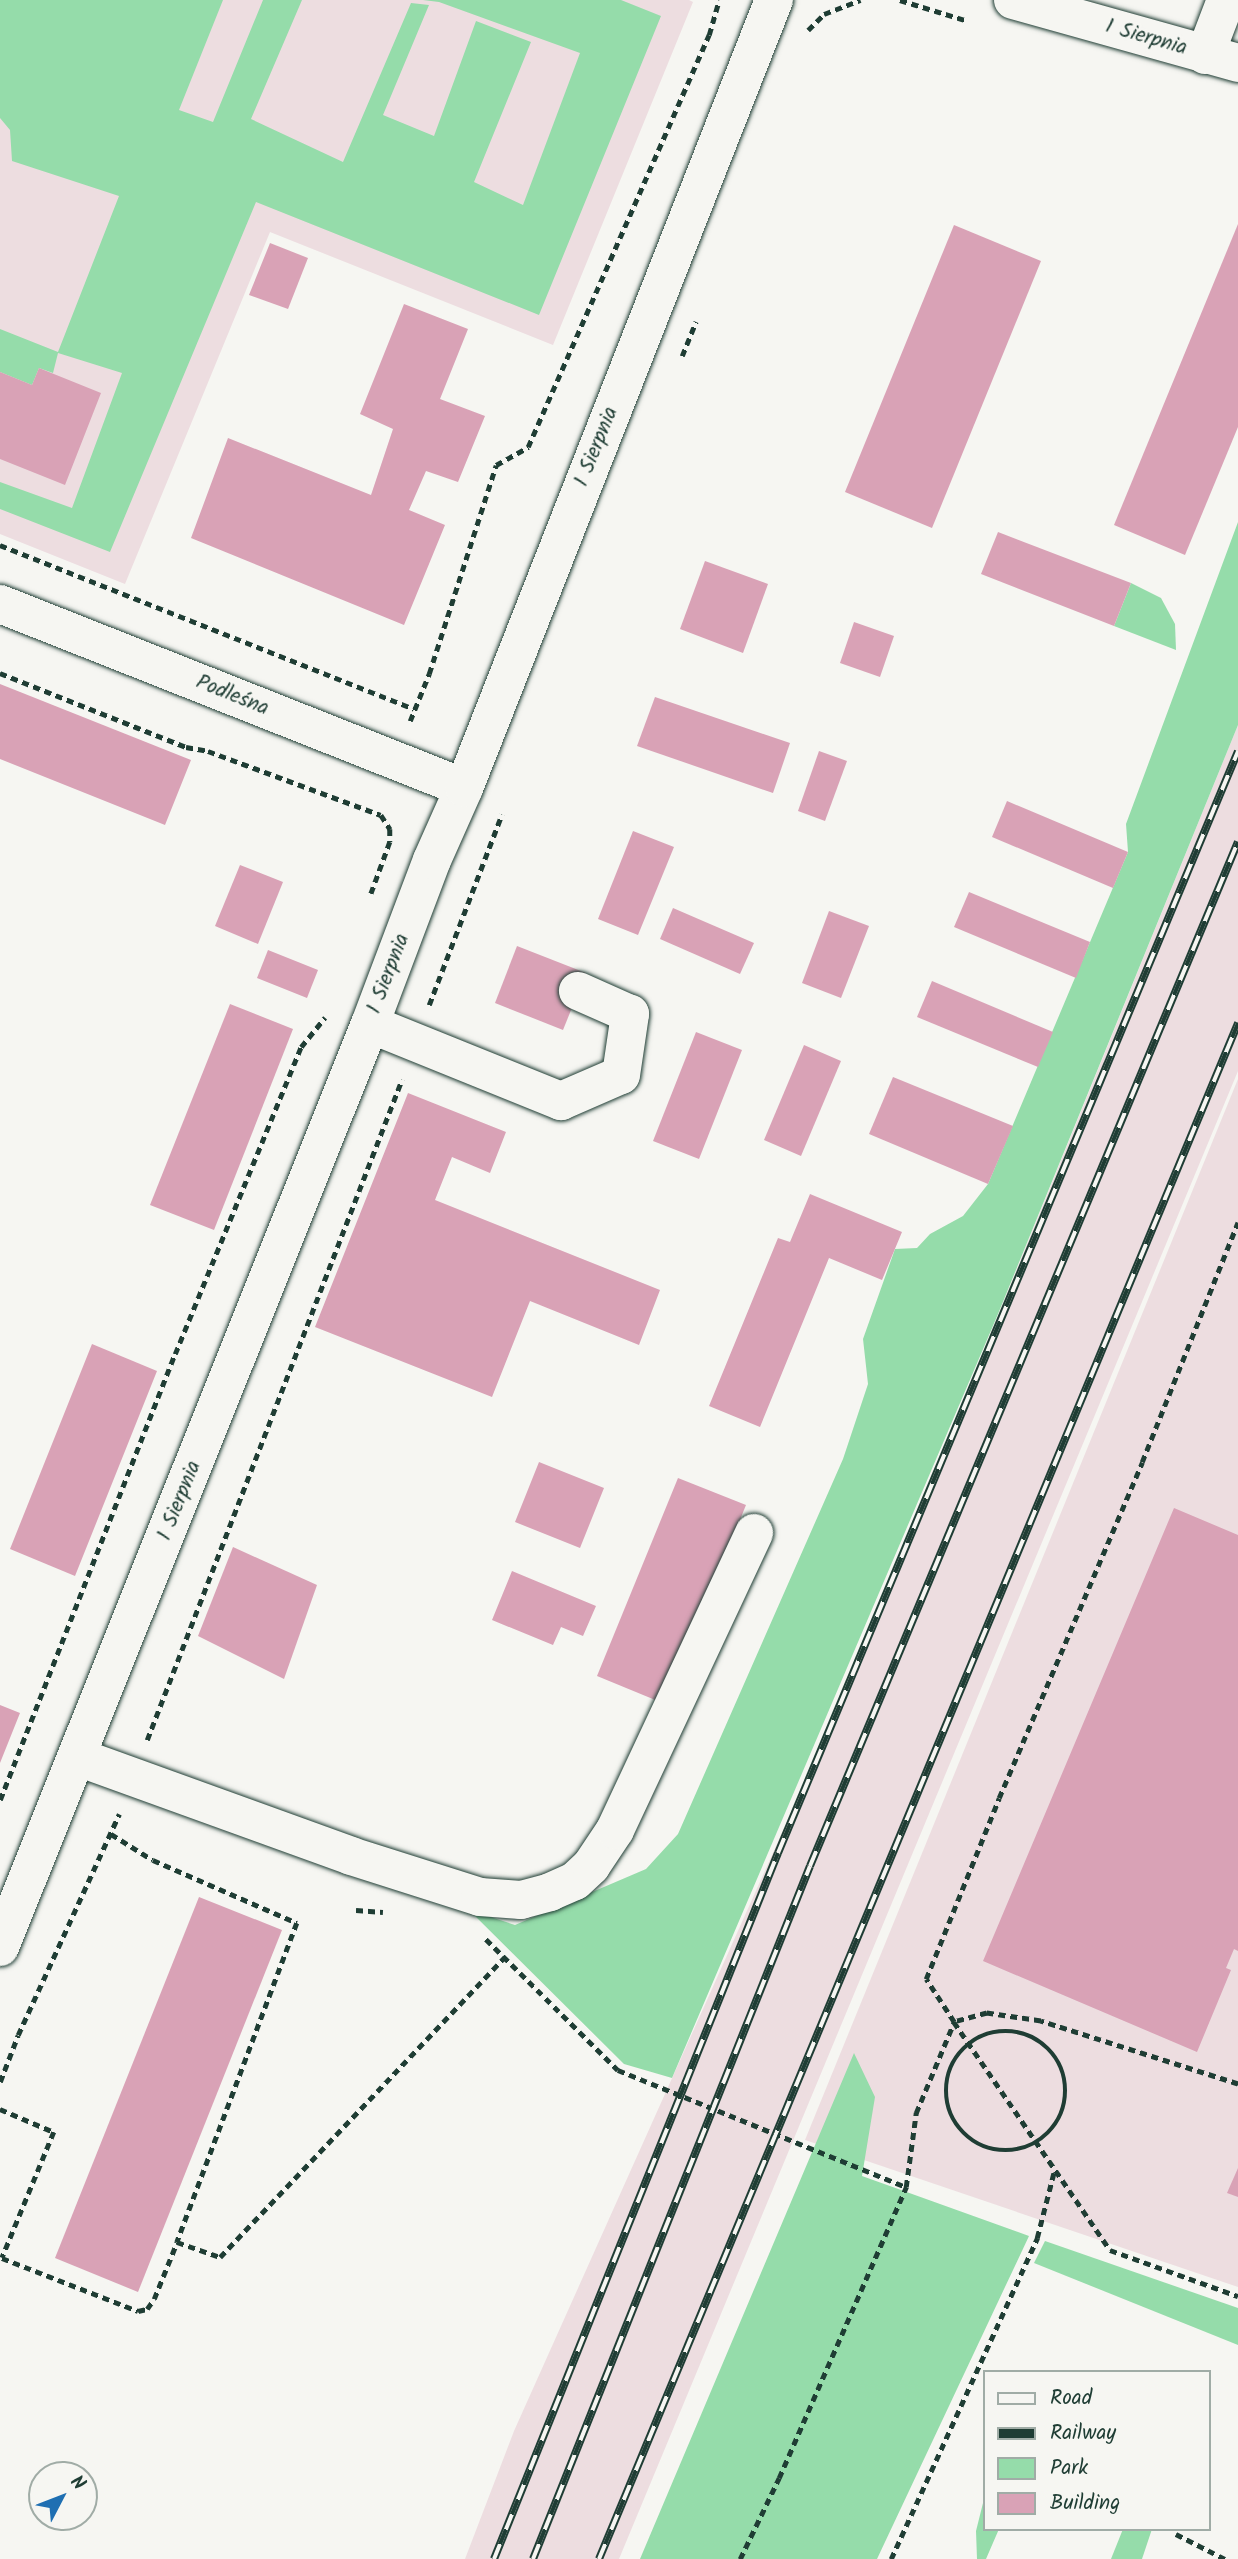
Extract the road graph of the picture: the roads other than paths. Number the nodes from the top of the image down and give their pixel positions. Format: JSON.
{"nodes":[{"id":1,"x":774,"y":0,"type":"edge"},
{"id":2,"x":1013,"y":0,"type":"edge"},
{"id":3,"x":1226,"y":0,"type":"edge"},
{"id":4,"x":1222,"y":59,"type":"edge"},
{"id":5,"x":0,"y":604,"type":"edge"},
{"id":6,"x":464,"y":788,"type":"junction"},
{"id":7,"x":578,"y":991,"type":"dead end"},
{"id":8,"x":370,"y":1024,"type":"junction"},
{"id":9,"x":754,"y":1533,"type":"dead end"},
{"id":10,"x":78,"y":1757,"type":"junction"},
{"id":11,"x":0,"y":1947,"type":"edge"}],
"edges":[{"from":1,"to":6,"type":"street","name":"1 Sierpnia"},
{"from":2,"to":4,"type":"street","name":"1 Sierpnia"},
{"from":3,"to":4,"type":"street"},
{"from":5,"to":6,"type":"street","name":"Podleśna"},
{"from":6,"to":8,"type":"street","name":"1 Sierpnia"},
{"from":7,"to":8,"type":"street"},
{"from":8,"to":10,"type":"street","name":"1 Sierpnia"},
{"from":9,"to":10,"type":"street"},
{"from":10,"to":11,"type":"street","name":"1 Sierpnia"}]}
